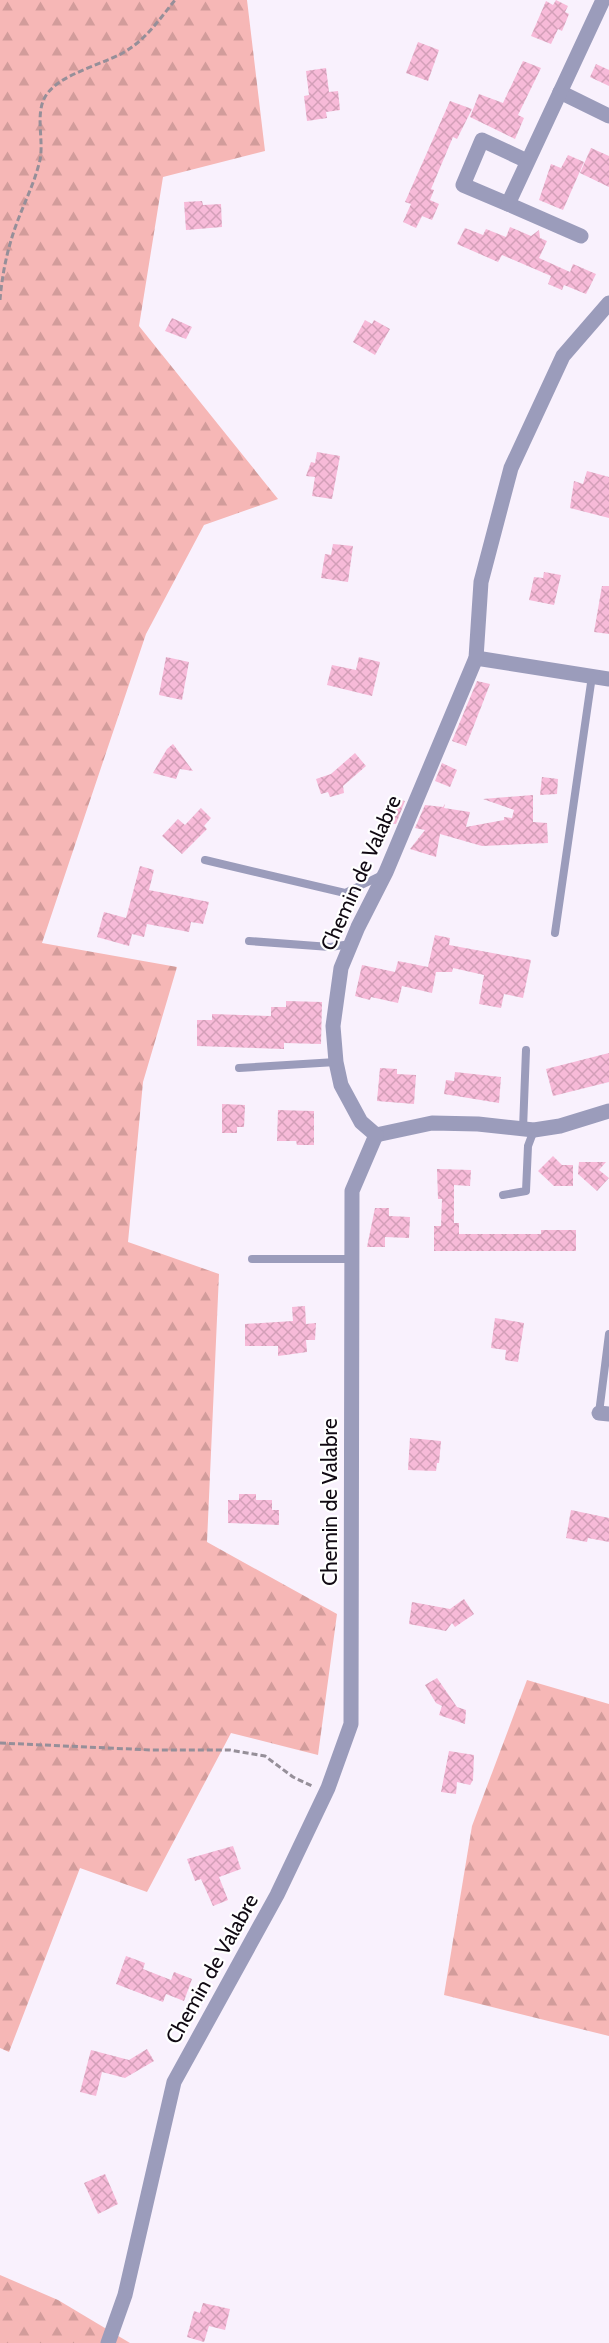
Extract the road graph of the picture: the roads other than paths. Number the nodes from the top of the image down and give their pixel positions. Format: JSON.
{"nodes":[{"id":1,"x":603,"y":0,"type":"edge"},
{"id":2,"x":560,"y":92,"type":"junction"},
{"id":3,"x":609,"y":116,"type":"edge"},
{"id":4,"x":527,"y":161,"type":"junction"},
{"id":5,"x":508,"y":204,"type":"junction"},
{"id":6,"x":581,"y":236,"type":"dead end"},
{"id":7,"x":609,"y":303,"type":"edge"},
{"id":8,"x":476,"y":658,"type":"junction"},
{"id":9,"x":592,"y":676,"type":"junction"},
{"id":10,"x":609,"y":679,"type":"edge"},
{"id":11,"x":205,"y":860,"type":"dead end"},
{"id":12,"x":386,"y":872,"type":"junction"},
{"id":13,"x":555,"y":933,"type":"dead end"},
{"id":14,"x":249,"y":941,"type":"dead end"},
{"id":15,"x":351,"y":944,"type":"junction"},
{"id":16,"x":526,"y":1050,"type":"dead end"},
{"id":17,"x":336,"y":1062,"type":"junction"},
{"id":18,"x":239,"y":1068,"type":"dead end"},
{"id":19,"x":609,"y":1111,"type":"edge"},
{"id":20,"x":528,"y":1129,"type":"junction"},
{"id":21,"x":376,"y":1135,"type":"junction"},
{"id":22,"x":503,"y":1195,"type":"dead end"},
{"id":23,"x":252,"y":1259,"type":"dead end"},
{"id":24,"x":352,"y":1259,"type":"junction"},
{"id":25,"x":609,"y":1334,"type":"edge"},
{"id":26,"x":604,"y":1414,"type":"edge"},
{"id":27,"x":108,"y":2343,"type":"edge"}],
"edges":[{"from":1,"to":2,"type":"street"},
{"from":2,"to":3,"type":"street"},
{"from":2,"to":4,"type":"street"},
{"from":4,"to":5,"type":"street"},
{"from":4,"to":5,"type":"street"},
{"from":5,"to":6,"type":"street"},
{"from":7,"to":8,"type":"street","name":"Chemin de Valabre"},
{"from":8,"to":9,"type":"street"},
{"from":8,"to":12,"type":"street","name":"Chemin de Valabre"},
{"from":9,"to":10,"type":"street"},
{"from":9,"to":13,"type":"lane"},
{"from":11,"to":12,"type":"lane"},
{"from":12,"to":15,"type":"street","name":"Chemin de Valabre"},
{"from":14,"to":15,"type":"lane"},
{"from":15,"to":17,"type":"street","name":"Chemin de Valabre"},
{"from":16,"to":20,"type":"lane"},
{"from":17,"to":18,"type":"lane"},
{"from":17,"to":21,"type":"street","name":"Chemin de Valabre"},
{"from":19,"to":20,"type":"street"},
{"from":20,"to":21,"type":"street"},
{"from":20,"to":22,"type":"lane"},
{"from":21,"to":24,"type":"street","name":"Chemin de Valabre"},
{"from":23,"to":24,"type":"lane"},
{"from":24,"to":27,"type":"street","name":"Chemin de Valabre"},
{"from":25,"to":26,"type":"lane"}]}
